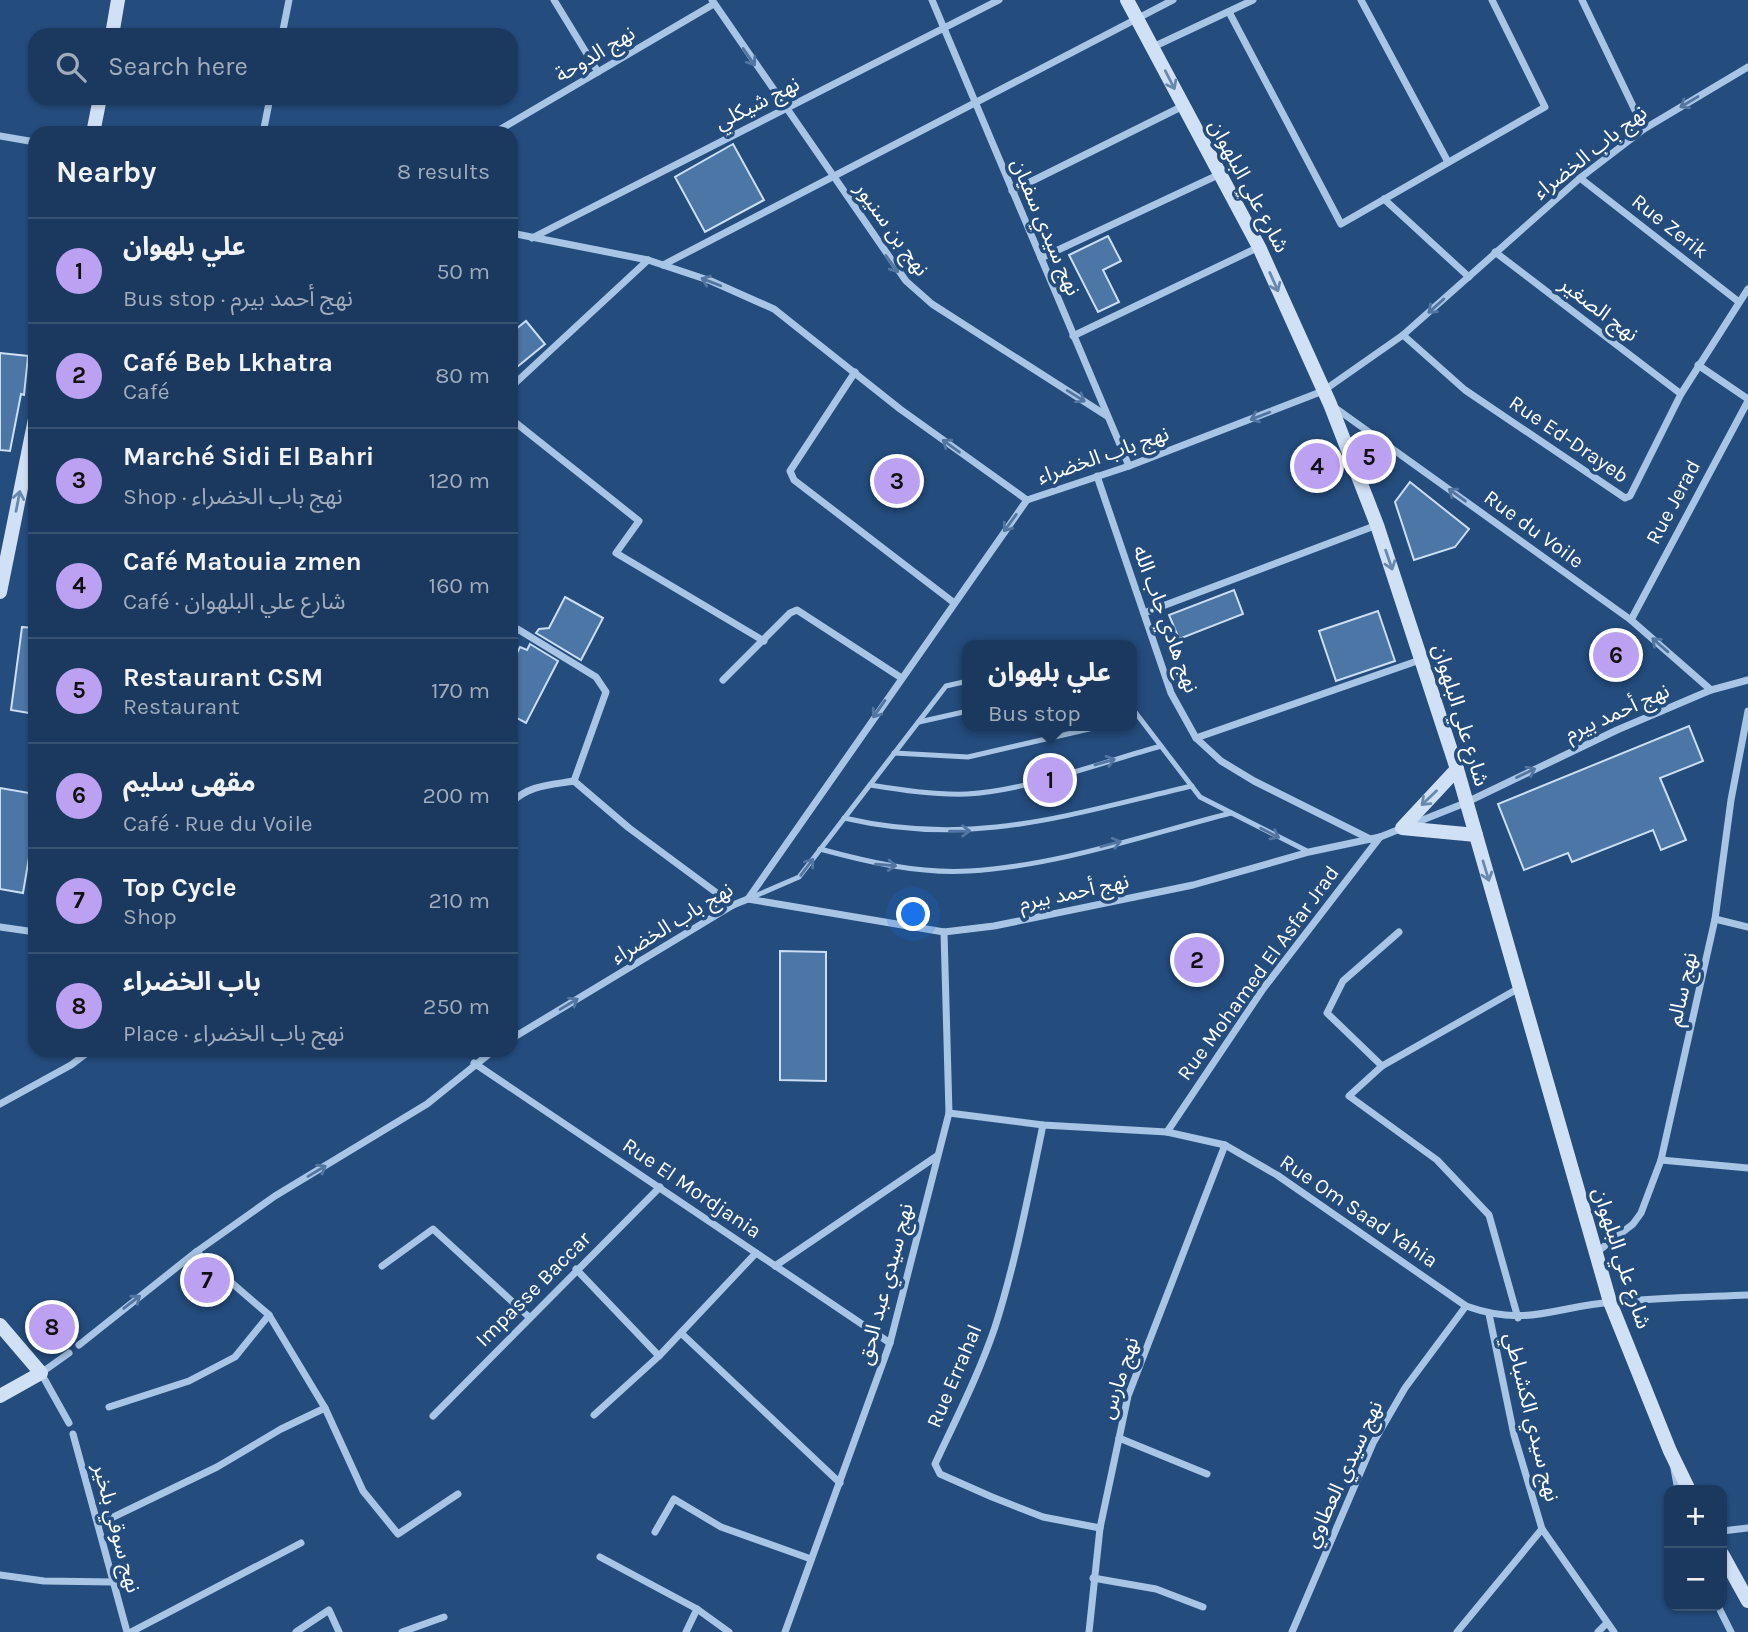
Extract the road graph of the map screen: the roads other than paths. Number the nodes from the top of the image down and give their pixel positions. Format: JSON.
{"nodes":[{"id":1,"x":118,"y":0,"type":"edge"},
{"id":2,"x":289,"y":0,"type":"edge"},
{"id":3,"x":554,"y":0,"type":"edge"},
{"id":4,"x":932,"y":0,"type":"edge"},
{"id":5,"x":999,"y":0,"type":"edge"},
{"id":6,"x":1127,"y":0,"type":"edge"},
{"id":7,"x":1136,"y":0,"type":"edge"},
{"id":8,"x":1173,"y":0,"type":"edge"},
{"id":9,"x":1253,"y":0,"type":"edge"},
{"id":10,"x":1361,"y":0,"type":"edge"},
{"id":11,"x":1492,"y":0,"type":"edge"},
{"id":12,"x":1582,"y":0,"type":"edge"},
{"id":13,"x":712,"y":2,"type":"edge"},
{"id":14,"x":1229,"y":12,"type":"junction"},
{"id":15,"x":1137,"y":21,"type":"junction"},
{"id":16,"x":113,"y":28,"type":"edge"},
{"id":17,"x":283,"y":28,"type":"edge"},
{"id":18,"x":943,"y":28,"type":"junction"},
{"id":19,"x":1153,"y":47,"type":"junction"},
{"id":20,"x":1748,"y":68,"type":"edge"},
{"id":21,"x":598,"y":72,"type":"junction"},
{"id":22,"x":99,"y":105,"type":"edge"},
{"id":23,"x":269,"y":105,"type":"edge"},
{"id":24,"x":975,"y":105,"type":"junction"},
{"id":25,"x":1183,"y":106,"type":"junction"},
{"id":26,"x":785,"y":108,"type":"junction"},
{"id":27,"x":94,"y":126,"type":"edge"},
{"id":28,"x":264,"y":126,"type":"edge"},
{"id":29,"x":507,"y":126,"type":"edge"},
{"id":30,"x":1644,"y":129,"type":"junction"},
{"id":31,"x":0,"y":136,"type":"edge"},
{"id":32,"x":28,"y":141,"type":"edge"},
{"id":33,"x":1448,"y":162,"type":"junction"},
{"id":34,"x":831,"y":175,"type":"junction"},
{"id":35,"x":1218,"y":175,"type":"junction"},
{"id":36,"x":1580,"y":178,"type":"junction"},
{"id":37,"x":1012,"y":191,"type":"junction"},
{"id":38,"x":1384,"y":199,"type":"junction"},
{"id":39,"x":518,"y":235,"type":"edge"},
{"id":40,"x":531,"y":238,"type":"junction"},
{"id":41,"x":1259,"y":247,"type":"junction"},
{"id":42,"x":1495,"y":252,"type":"junction"},
{"id":43,"x":1041,"y":258,"type":"junction"},
{"id":44,"x":648,"y":260,"type":"junction"},
{"id":45,"x":663,"y":265,"type":"junction"},
{"id":46,"x":1469,"y":277,"type":"junction"},
{"id":47,"x":1748,"y":289,"type":"edge"},
{"id":48,"x":1739,"y":302,"type":"junction"},
{"id":49,"x":1073,"y":335,"type":"junction"},
{"id":50,"x":1403,"y":335,"type":"junction"},
{"id":51,"x":1698,"y":365,"type":"junction"},
{"id":52,"x":855,"y":372,"type":"junction"},
{"id":53,"x":518,"y":381,"type":"edge"},
{"id":54,"x":1681,"y":394,"type":"junction"},
{"id":55,"x":1327,"y":397,"type":"junction"},
{"id":56,"x":1748,"y":400,"type":"edge"},
{"id":57,"x":1107,"y":416,"type":"junction"},
{"id":58,"x":518,"y":425,"type":"edge"},
{"id":59,"x":28,"y":454,"type":"edge"},
{"id":60,"x":1129,"y":466,"type":"junction"},
{"id":61,"x":1097,"y":476,"type":"junction"},
{"id":62,"x":1027,"y":500,"type":"junction"},
{"id":63,"x":1377,"y":525,"type":"junction"},
{"id":64,"x":0,"y":592,"type":"edge"},
{"id":65,"x":953,"y":602,"type":"junction"},
{"id":66,"x":1144,"y":613,"type":"junction"},
{"id":67,"x":1631,"y":620,"type":"junction"},
{"id":68,"x":518,"y":629,"type":"edge"},
{"id":69,"x":764,"y":641,"type":"junction"},
{"id":70,"x":1423,"y":659,"type":"junction"},
{"id":71,"x":901,"y":677,"type":"junction"},
{"id":72,"x":723,"y":680,"type":"dead end"},
{"id":73,"x":1748,"y":680,"type":"edge"},
{"id":74,"x":962,"y":682,"type":"edge"},
{"id":75,"x":1711,"y":690,"type":"junction"},
{"id":76,"x":1748,"y":711,"type":"edge"},
{"id":77,"x":962,"y":712,"type":"edge"},
{"id":78,"x":1137,"y":719,"type":"edge"},
{"id":79,"x":919,"y":722,"type":"junction"},
{"id":80,"x":1080,"y":731,"type":"edge"},
{"id":81,"x":1196,"y":738,"type":"junction"},
{"id":82,"x":1161,"y":746,"type":"junction"},
{"id":83,"x":894,"y":753,"type":"junction"},
{"id":84,"x":1457,"y":769,"type":"junction"},
{"id":85,"x":575,"y":781,"type":"junction"},
{"id":86,"x":870,"y":785,"type":"junction"},
{"id":87,"x":1192,"y":786,"type":"junction"},
{"id":88,"x":518,"y":795,"type":"edge"},
{"id":89,"x":1465,"y":803,"type":"junction"},
{"id":90,"x":1231,"y":813,"type":"junction"},
{"id":91,"x":844,"y":818,"type":"junction"},
{"id":92,"x":1402,"y":828,"type":"junction"},
{"id":93,"x":1476,"y":835,"type":"junction"},
{"id":94,"x":1380,"y":837,"type":"junction"},
{"id":95,"x":1370,"y":840,"type":"junction"},
{"id":96,"x":820,"y":849,"type":"junction"},
{"id":97,"x":1309,"y":852,"type":"junction"},
{"id":98,"x":748,"y":899,"type":"junction"},
{"id":99,"x":733,"y":905,"type":"junction"},
{"id":100,"x":1716,"y":919,"type":"junction"},
{"id":101,"x":1748,"y":927,"type":"edge"},
{"id":102,"x":0,"y":928,"type":"edge"},
{"id":103,"x":28,"y":931,"type":"edge"},
{"id":104,"x":944,"y":932,"type":"junction"},
{"id":105,"x":1399,"y":932,"type":"dead end"},
{"id":106,"x":1521,"y":987,"type":"junction"},
{"id":107,"x":518,"y":1036,"type":"edge"},
{"id":108,"x":82,"y":1057,"type":"edge"},
{"id":109,"x":483,"y":1057,"type":"edge"},
{"id":110,"x":474,"y":1063,"type":"junction"},
{"id":111,"x":1382,"y":1066,"type":"junction"},
{"id":112,"x":0,"y":1104,"type":"edge"},
{"id":113,"x":948,"y":1113,"type":"junction"},
{"id":114,"x":1043,"y":1125,"type":"junction"},
{"id":115,"x":1167,"y":1132,"type":"junction"},
{"id":116,"x":1225,"y":1146,"type":"junction"},
{"id":117,"x":937,"y":1155,"type":"junction"},
{"id":118,"x":1661,"y":1160,"type":"junction"},
{"id":119,"x":1748,"y":1168,"type":"edge"},
{"id":120,"x":660,"y":1187,"type":"junction"},
{"id":121,"x":196,"y":1252,"type":"junction"},
{"id":122,"x":1597,"y":1252,"type":"junction"},
{"id":123,"x":756,"y":1253,"type":"junction"},
{"id":124,"x":382,"y":1266,"type":"dead end"},
{"id":125,"x":775,"y":1266,"type":"junction"},
{"id":126,"x":576,"y":1269,"type":"junction"},
{"id":127,"x":1748,"y":1295,"type":"edge"},
{"id":128,"x":1611,"y":1302,"type":"junction"},
{"id":129,"x":1466,"y":1306,"type":"junction"},
{"id":130,"x":1489,"y":1314,"type":"junction"},
{"id":131,"x":269,"y":1315,"type":"junction"},
{"id":132,"x":529,"y":1317,"type":"junction"},
{"id":133,"x":1518,"y":1318,"type":"junction"},
{"id":134,"x":0,"y":1325,"type":"edge"},
{"id":135,"x":681,"y":1333,"type":"junction"},
{"id":136,"x":890,"y":1343,"type":"junction"},
{"id":137,"x":79,"y":1345,"type":"dead end"},
{"id":138,"x":69,"y":1353,"type":"dead end"},
{"id":139,"x":659,"y":1356,"type":"junction"},
{"id":140,"x":41,"y":1373,"type":"junction"},
{"id":141,"x":0,"y":1396,"type":"edge"},
{"id":142,"x":109,"y":1407,"type":"dead end"},
{"id":143,"x":325,"y":1408,"type":"junction"},
{"id":144,"x":594,"y":1415,"type":"dead end"},
{"id":145,"x":433,"y":1416,"type":"dead end"},
{"id":146,"x":69,"y":1423,"type":"dead end"},
{"id":147,"x":73,"y":1434,"type":"dead end"},
{"id":148,"x":1119,"y":1438,"type":"junction"},
{"id":149,"x":1670,"y":1451,"type":"junction"},
{"id":150,"x":1207,"y":1474,"type":"dead end"},
{"id":151,"x":840,"y":1483,"type":"junction"},
{"id":152,"x":1677,"y":1485,"type":"edge"},
{"id":153,"x":1687,"y":1485,"type":"edge"},
{"id":154,"x":458,"y":1493,"type":"dead end"},
{"id":155,"x":99,"y":1524,"type":"junction"},
{"id":156,"x":1100,"y":1528,"type":"junction"},
{"id":157,"x":1748,"y":1528,"type":"edge"},
{"id":158,"x":1542,"y":1529,"type":"junction"},
{"id":159,"x":1727,"y":1530,"type":"edge"},
{"id":160,"x":655,"y":1532,"type":"dead end"},
{"id":161,"x":301,"y":1543,"type":"dead end"},
{"id":162,"x":600,"y":1557,"type":"dead end"},
{"id":163,"x":811,"y":1559,"type":"junction"},
{"id":164,"x":1727,"y":1563,"type":"edge"},
{"id":165,"x":0,"y":1574,"type":"edge"},
{"id":166,"x":1093,"y":1578,"type":"junction"},
{"id":167,"x":113,"y":1583,"type":"junction"},
{"id":168,"x":1748,"y":1601,"type":"edge"},
{"id":169,"x":1203,"y":1607,"type":"dead end"},
{"id":170,"x":697,"y":1609,"type":"junction"},
{"id":171,"x":1720,"y":1611,"type":"edge"},
{"id":172,"x":444,"y":1617,"type":"dead end"},
{"id":173,"x":1607,"y":1623,"type":"junction"},
{"id":174,"x":129,"y":1632,"type":"edge"},
{"id":175,"x":296,"y":1632,"type":"edge"},
{"id":176,"x":339,"y":1632,"type":"edge"},
{"id":177,"x":402,"y":1632,"type":"edge"},
{"id":178,"x":686,"y":1632,"type":"edge"},
{"id":179,"x":729,"y":1632,"type":"edge"},
{"id":180,"x":785,"y":1632,"type":"edge"},
{"id":181,"x":1089,"y":1632,"type":"edge"},
{"id":182,"x":1292,"y":1632,"type":"edge"},
{"id":183,"x":1457,"y":1632,"type":"edge"},
{"id":184,"x":1598,"y":1632,"type":"edge"},
{"id":185,"x":1614,"y":1632,"type":"edge"},
{"id":186,"x":1731,"y":1632,"type":"edge"}],
"edges":[{"from":1,"to":16,"type":"main road"},
{"from":2,"to":17,"type":"street"},
{"from":3,"to":21,"type":"street"},
{"from":4,"to":18,"type":"street","name":"نهج سيدي سفيان"},
{"from":5,"to":18,"type":"street","name":"نهج شيكلي"},
{"from":6,"to":15,"type":"main road","name":"شارع علي البلهوان"},
{"from":7,"to":15,"type":"street"},
{"from":8,"to":15,"type":"street"},
{"from":9,"to":14,"type":"street"},
{"from":10,"to":33,"type":"street"},
{"from":11,"to":33,"type":"street"},
{"from":12,"to":30,"type":"street"},
{"from":13,"to":21,"type":"street","name":"نهج الدوحة"},
{"from":13,"to":26,"type":"street","name":"نهج بن سنيور","one_way":true},
{"from":14,"to":19,"type":"street"},
{"from":14,"to":38,"type":"street"},
{"from":15,"to":19,"type":"main road","name":"شارع علي البلهوان"},
{"from":15,"to":24,"type":"street"},
{"from":18,"to":24,"type":"street","name":"نهج سيدي سفيان"},
{"from":18,"to":26,"type":"street","name":"نهج شيكلي"},
{"from":19,"to":25,"type":"main road","name":"شارع علي البلهوان","one_way":true},
{"from":20,"to":30,"type":"street","name":"نهج باب الخضراء","one_way":true},
{"from":21,"to":29,"type":"street","name":"نهج الدوحة"},
{"from":22,"to":27,"type":"main road"},
{"from":23,"to":28,"type":"street"},
{"from":24,"to":34,"type":"street"},
{"from":24,"to":37,"type":"street","name":"نهج سيدي سفيان"},
{"from":25,"to":35,"type":"main road","name":"شارع علي البلهوان"},
{"from":25,"to":37,"type":"street"},
{"from":26,"to":34,"type":"street","name":"نهج بن سنيور"},
{"from":26,"to":40,"type":"street","name":"نهج شيكلي"},
{"from":30,"to":36,"type":"street","name":"نهج باب الخضراء"},
{"from":31,"to":32,"type":"street"},
{"from":33,"to":38,"type":"street"},
{"from":34,"to":45,"type":"street"},
{"from":34,"to":57,"type":"street","name":"نهج بن سنيور","one_way":true},
{"from":35,"to":41,"type":"main road","name":"شارع علي البلهوان"},
{"from":35,"to":43,"type":"street"},
{"from":36,"to":42,"type":"street","name":"نهج باب الخضراء"},
{"from":36,"to":48,"type":"street","name":"Rue Zerik"},
{"from":37,"to":43,"type":"street","name":"نهج سيدي سفيان"},
{"from":38,"to":46,"type":"street"},
{"from":39,"to":40,"type":"street"},
{"from":40,"to":44,"type":"street"},
{"from":41,"to":49,"type":"street"},
{"from":41,"to":55,"type":"main road","name":"شارع علي البلهوان","one_way":true},
{"from":42,"to":46,"type":"street","name":"نهج باب الخضراء"},
{"from":42,"to":54,"type":"street","name":"نهج الصغير"},
{"from":43,"to":49,"type":"street","name":"نهج سيدي سفيان"},
{"from":44,"to":45,"type":"street"},
{"from":44,"to":53,"type":"street"},
{"from":52,"to":45,"type":"street","one_way":true},
{"from":46,"to":50,"type":"street","name":"نهج باب الخضراء","one_way":true},
{"from":47,"to":48,"type":"street","name":"Rue Ed-Drayeb"},
{"from":48,"to":51,"type":"street","name":"Rue Ed-Drayeb"},
{"from":49,"to":57,"type":"street","name":"نهج سيدي سفيان"},
{"from":50,"to":54,"type":"street","name":"Rue Ed-Drayeb"},
{"from":50,"to":55,"type":"street","name":"نهج باب الخضراء"},
{"from":51,"to":54,"type":"street","name":"Rue Ed-Drayeb"},
{"from":51,"to":56,"type":"street"},
{"from":62,"to":52,"type":"street","one_way":true},
{"from":52,"to":65,"type":"street"},
{"from":55,"to":60,"type":"street","name":"نهج باب الخضراء","one_way":true},
{"from":55,"to":63,"type":"main road","name":"شارع علي البلهوان"},
{"from":67,"to":55,"type":"street","name":"Rue du Voile","one_way":true},
{"from":56,"to":67,"type":"street","name":"Rue Jerad"},
{"from":57,"to":60,"type":"street","name":"نهج سيدي سفيان"},
{"from":58,"to":69,"type":"street"},
{"from":64,"to":59,"type":"main road","one_way":true},
{"from":60,"to":61,"type":"street","name":"نهج باب الخضراء"},
{"from":61,"to":62,"type":"street","name":"نهج باب الخضراء"},
{"from":61,"to":66,"type":"street","name":"نهج هادي جاب الله"},
{"from":62,"to":65,"type":"street","name":"نهج باب الخضراء","one_way":true},
{"from":63,"to":66,"type":"street"},
{"from":63,"to":70,"type":"main road","name":"شارع علي البلهوان","one_way":true},
{"from":65,"to":71,"type":"street","name":"نهج باب الخضراء"},
{"from":66,"to":81,"type":"street","name":"نهج هادي جاب الله"},
{"from":75,"to":67,"type":"street","name":"Rue du Voile","one_way":true},
{"from":68,"to":85,"type":"street"},
{"from":69,"to":71,"type":"street"},
{"from":69,"to":72,"type":"street"},
{"from":70,"to":81,"type":"street"},
{"from":70,"to":84,"type":"main road","name":"شارع علي البلهوان"},
{"from":71,"to":98,"type":"street","name":"نهج باب الخضراء","one_way":true},
{"from":73,"to":75,"type":"street","name":"نهج أحمد بيرم"},
{"from":74,"to":79,"type":"lane"},
{"from":89,"to":75,"type":"street","name":"نهج أحمد بيرم","one_way":true},
{"from":76,"to":100,"type":"street","name":"نهج سالم"},
{"from":77,"to":79,"type":"lane"},
{"from":78,"to":82,"type":"lane"},
{"from":79,"to":83,"type":"lane"},
{"from":80,"to":83,"type":"lane"},
{"from":81,"to":95,"type":"street","name":"نهج هادي جاب الله"},
{"from":86,"to":82,"type":"lane","one_way":true},
{"from":82,"to":87,"type":"lane"},
{"from":83,"to":86,"type":"lane"},
{"from":84,"to":89,"type":"main road","name":"شارع علي البلهوان"},
{"from":84,"to":92,"type":"main road","one_way":true},
{"from":85,"to":88,"type":"street"},
{"from":85,"to":99,"type":"street"},
{"from":86,"to":91,"type":"lane"},
{"from":87,"to":90,"type":"lane"},
{"from":91,"to":87,"type":"lane","one_way":true},
{"from":89,"to":92,"type":"street","name":"نهج أحمد بيرم"},
{"from":89,"to":93,"type":"main road","name":"شارع علي البلهوان"},
{"from":96,"to":90,"type":"lane","one_way":true},
{"from":90,"to":97,"type":"lane","one_way":true},
{"from":91,"to":96,"type":"lane"},
{"from":92,"to":93,"type":"main road"},
{"from":92,"to":94,"type":"street","name":"نهج أحمد بيرم"},
{"from":93,"to":106,"type":"main road","name":"شارع علي البلهوان","one_way":true},
{"from":94,"to":95,"type":"street","name":"نهج أحمد بيرم"},
{"from":94,"to":115,"type":"street","name":"Rue Mohamed El Asfar Jrad"},
{"from":95,"to":97,"type":"street","name":"نهج أحمد بيرم"},
{"from":98,"to":96,"type":"lane","one_way":true},
{"from":97,"to":104,"type":"street","name":"نهج أحمد بيرم"},
{"from":98,"to":99,"type":"street","name":"نهج باب الخضراء"},
{"from":98,"to":104,"type":"street","name":"نهج أحمد بيرم"},
{"from":107,"to":99,"type":"street","name":"نهج باب الخضراء","one_way":true},
{"from":100,"to":101,"type":"street"},
{"from":100,"to":118,"type":"street","name":"نهج سالم"},
{"from":102,"to":103,"type":"street"},
{"from":104,"to":113,"type":"street","name":"نهج سيدي عبد الحق"},
{"from":105,"to":111,"type":"street"},
{"from":106,"to":111,"type":"street"},
{"from":106,"to":122,"type":"main road","name":"شارع علي البلهوان"},
{"from":108,"to":112,"type":"street"},
{"from":109,"to":110,"type":"street"},
{"from":110,"to":120,"type":"street","name":"Rue El Mordjania"},
{"from":121,"to":110,"type":"street","one_way":true},
{"from":111,"to":133,"type":"street"},
{"from":113,"to":114,"type":"street","name":"Rue Om Saad Yahia"},
{"from":113,"to":117,"type":"street","name":"نهج سيدي عبد الحق"},
{"from":114,"to":115,"type":"street","name":"Rue Om Saad Yahia"},
{"from":114,"to":156,"type":"street","name":"Rue Errahal"},
{"from":115,"to":116,"type":"street","name":"Rue Om Saad Yahia"},
{"from":116,"to":129,"type":"street","name":"Rue Om Saad Yahia"},
{"from":116,"to":148,"type":"street","name":"نهج مارس"},
{"from":117,"to":125,"type":"street"},
{"from":117,"to":136,"type":"street","name":"نهج سيدي عبد الحق"},
{"from":118,"to":119,"type":"street"},
{"from":118,"to":122,"type":"street","name":"نهج سالم"},
{"from":120,"to":123,"type":"street","name":"Rue El Mordjania"},
{"from":120,"to":126,"type":"street","name":"Impasse Baccar"},
{"from":121,"to":131,"type":"street"},
{"from":137,"to":121,"type":"street","one_way":true},
{"from":122,"to":128,"type":"main road","name":"شارع علي البلهوان"},
{"from":123,"to":125,"type":"street","name":"Rue El Mordjania"},
{"from":123,"to":135,"type":"street"},
{"from":124,"to":132,"type":"street"},
{"from":125,"to":136,"type":"street","name":"Rue El Mordjania"},
{"from":126,"to":132,"type":"street","name":"Impasse Baccar"},
{"from":126,"to":139,"type":"street"},
{"from":127,"to":128,"type":"street","name":"Rue Om Saad Yahia"},
{"from":128,"to":133,"type":"street","name":"Rue Om Saad Yahia"},
{"from":128,"to":149,"type":"main road","name":"شارع علي البلهوان"},
{"from":129,"to":130,"type":"street","name":"Rue Om Saad Yahia"},
{"from":129,"to":182,"type":"street","name":"نهج سيدي العطاوي"},
{"from":130,"to":133,"type":"street","name":"Rue Om Saad Yahia"},
{"from":130,"to":158,"type":"street","name":"نهج سيدي الكشباطي"},
{"from":131,"to":142,"type":"street"},
{"from":131,"to":143,"type":"street"},
{"from":132,"to":145,"type":"street","name":"Impasse Baccar"},
{"from":134,"to":140,"type":"main road"},
{"from":135,"to":139,"type":"street"},
{"from":135,"to":151,"type":"street"},
{"from":136,"to":151,"type":"street","name":"نهج سيدي عبد الحق"},
{"from":138,"to":140,"type":"street"},
{"from":139,"to":144,"type":"street"},
{"from":140,"to":141,"type":"main road"},
{"from":140,"to":146,"type":"street"},
{"from":143,"to":154,"type":"street"},
{"from":143,"to":155,"type":"street"},
{"from":147,"to":155,"type":"street","name":"نهج سوقي بلخير"},
{"from":148,"to":150,"type":"street"},
{"from":148,"to":156,"type":"street","name":"نهج مارس"},
{"from":149,"to":152,"type":"street","name":"شارع علي البلهوان"},
{"from":149,"to":153,"type":"main road","name":"شارع علي البلهوان"},
{"from":151,"to":163,"type":"street","name":"نهج سيدي عبد الحق"},
{"from":155,"to":167,"type":"street","name":"نهج سوقي بلخير"},
{"from":156,"to":166,"type":"street","name":"نهج مارس"},
{"from":157,"to":159,"type":"street"},
{"from":158,"to":173,"type":"street","name":"نهج سيدي الكشباطي"},
{"from":158,"to":183,"type":"street"},
{"from":160,"to":163,"type":"street"},
{"from":161,"to":174,"type":"street"},
{"from":162,"to":170,"type":"street"},
{"from":163,"to":180,"type":"street","name":"نهج سيدي عبد الحق"},
{"from":164,"to":168,"type":"main road"},
{"from":165,"to":167,"type":"street"},
{"from":166,"to":169,"type":"street"},
{"from":166,"to":181,"type":"street","name":"نهج مارس"},
{"from":167,"to":174,"type":"street","name":"نهج سوقي بلخير"},
{"from":170,"to":178,"type":"street"},
{"from":170,"to":179,"type":"street"},
{"from":171,"to":186,"type":"street"},
{"from":172,"to":177,"type":"street"},
{"from":173,"to":184,"type":"street"},
{"from":173,"to":185,"type":"street","name":"نهج سيدي الكشباطي"},
{"from":175,"to":176,"type":"street"}]}
